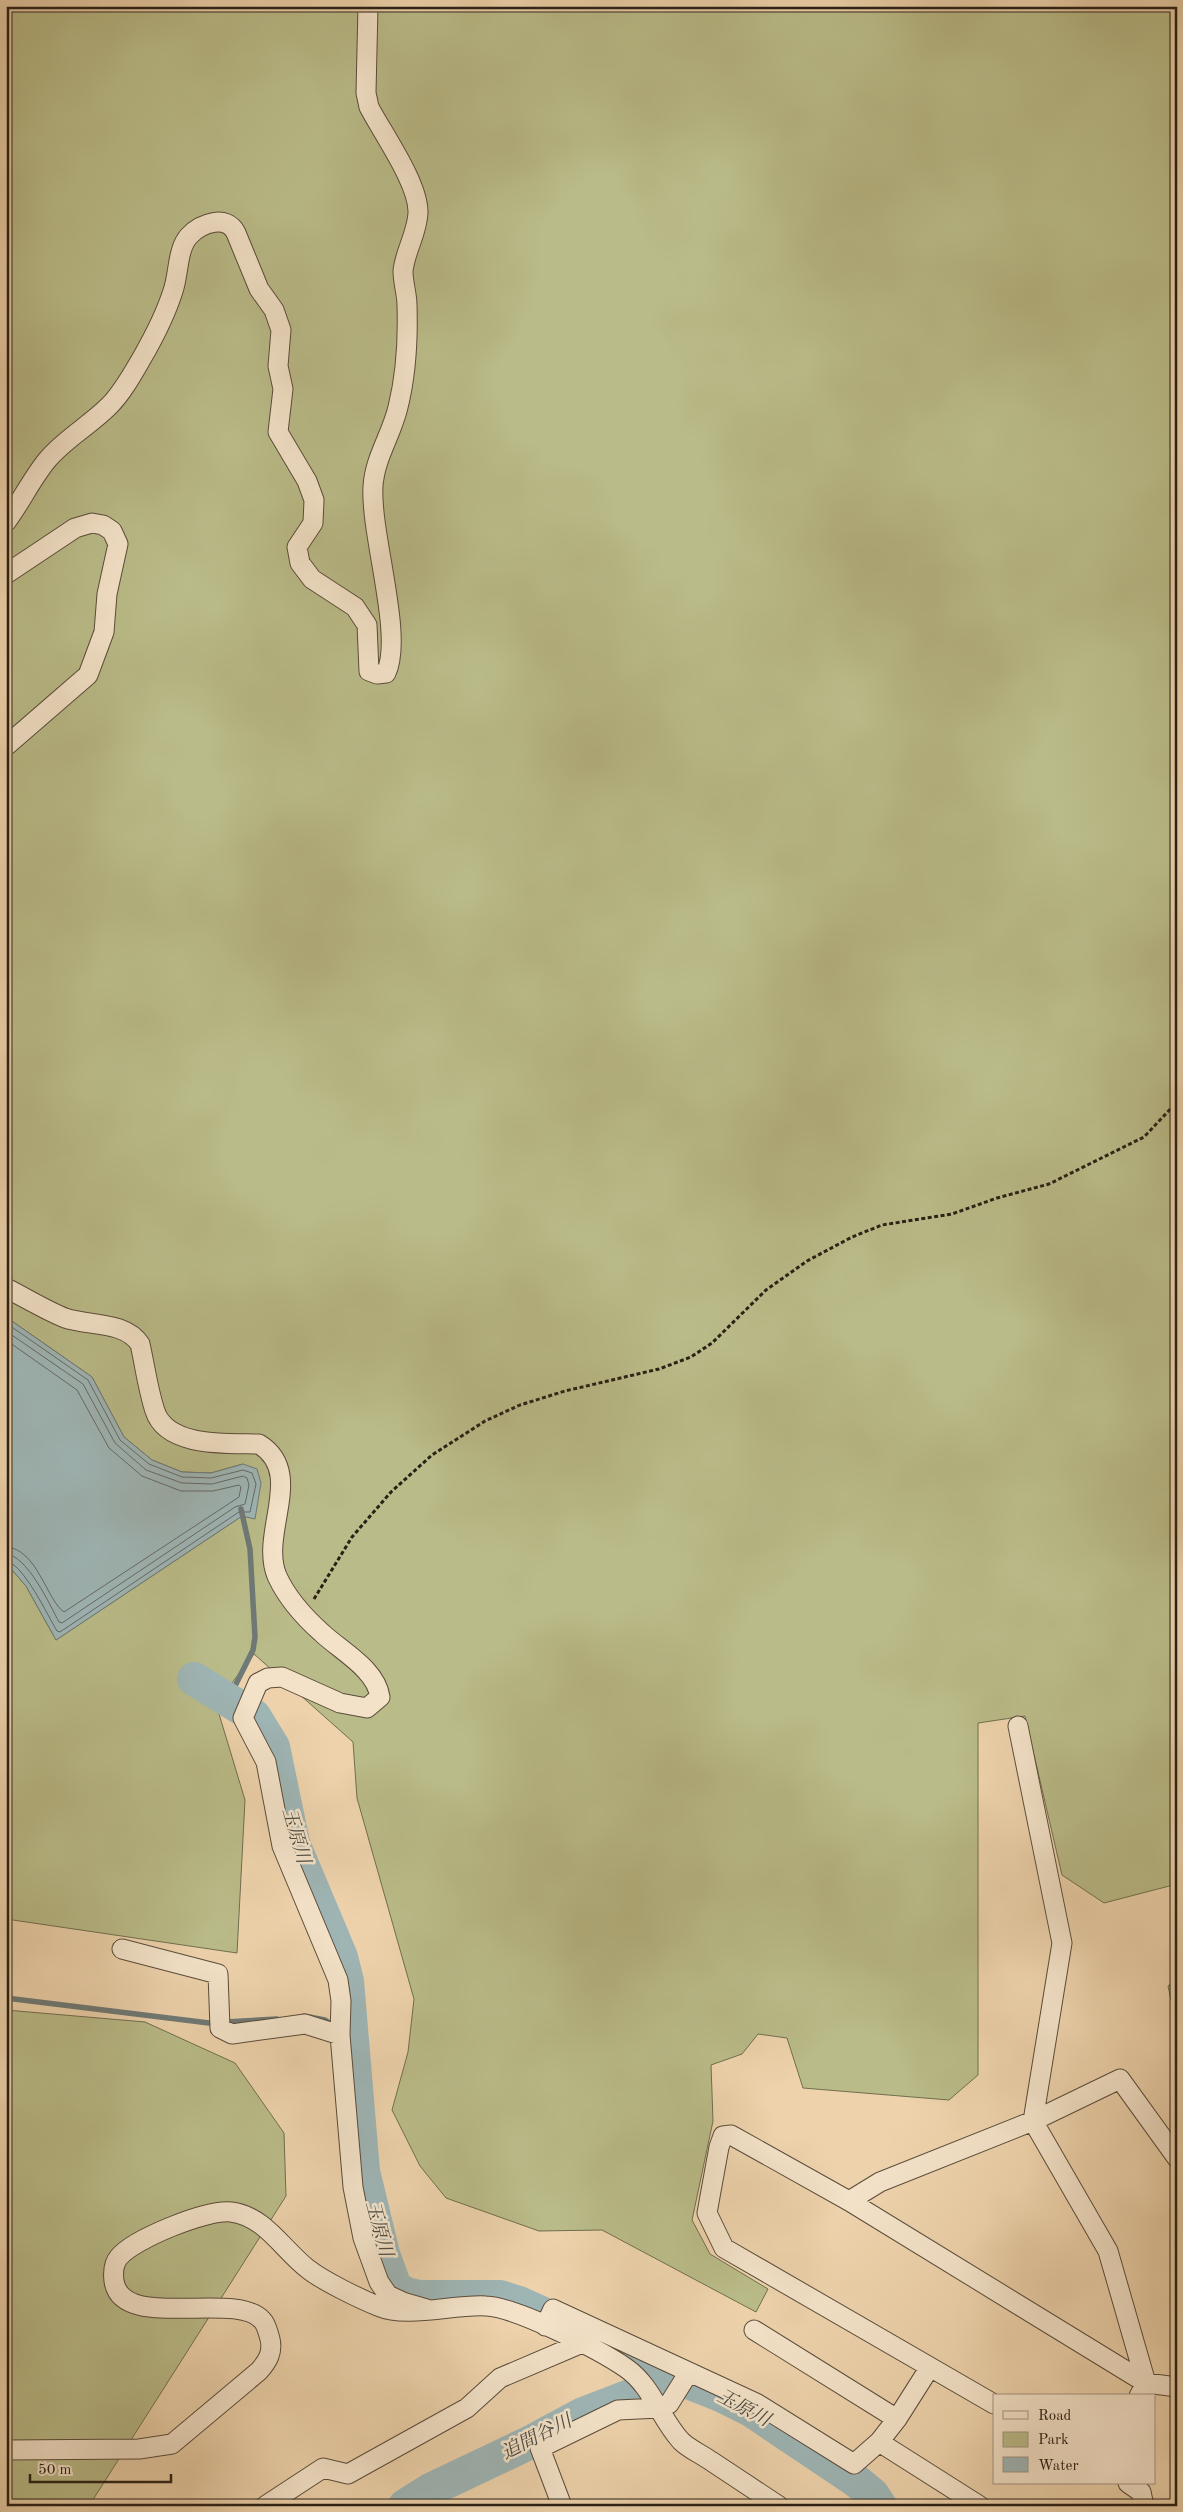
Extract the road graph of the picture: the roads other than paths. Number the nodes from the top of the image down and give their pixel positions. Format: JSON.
{"nodes":[{"id":1,"x":368,"y":6,"type":"edge"},
{"id":2,"x":6,"y":522,"type":"edge"},
{"id":3,"x":6,"y":574,"type":"edge"},
{"id":4,"x":6,"y":746,"type":"edge"},
{"id":5,"x":6,"y":1288,"type":"edge"},
{"id":6,"x":1018,"y":1726,"type":"dead end"},
{"id":7,"x":122,"y":1949,"type":"dead end"},
{"id":8,"x":340,"y":2035,"type":"junction"},
{"id":9,"x":1032,"y":2121,"type":"junction"},
{"id":10,"x":1177,"y":2158,"type":"edge"},
{"id":11,"x":849,"y":2201,"type":"junction"},
{"id":12,"x":426,"y":2309,"type":"junction"},
{"id":13,"x":545,"y":2326,"type":"junction"},
{"id":14,"x":592,"y":2327,"type":"junction"},
{"id":15,"x":754,"y":2330,"type":"dead end"},
{"id":16,"x":617,"y":2338,"type":"junction"},
{"id":17,"x":583,"y":2344,"type":"junction"},
{"id":18,"x":607,"y":2358,"type":"junction"},
{"id":19,"x":930,"y":2367,"type":"junction"},
{"id":20,"x":685,"y":2379,"type":"junction"},
{"id":21,"x":1177,"y":2387,"type":"edge"},
{"id":22,"x":1143,"y":2390,"type":"edge"},
{"id":23,"x":651,"y":2395,"type":"junction"},
{"id":24,"x":993,"y":2403,"type":"edge"},
{"id":25,"x":898,"y":2419,"type":"junction"},
{"id":26,"x":879,"y":2442,"type":"junction"},
{"id":27,"x":6,"y":2450,"type":"edge"},
{"id":28,"x":1129,"y":2484,"type":"edge"},
{"id":29,"x":265,"y":2506,"type":"edge"},
{"id":30,"x":562,"y":2506,"type":"edge"},
{"id":31,"x":779,"y":2506,"type":"edge"},
{"id":32,"x":980,"y":2506,"type":"edge"},
{"id":33,"x":1144,"y":2506,"type":"edge"}],
"edges":[{"from":1,"to":2,"type":"street"},
{"from":3,"to":4,"type":"street"},
{"from":5,"to":8,"type":"street"},
{"from":6,"to":9,"type":"street"},
{"from":7,"to":8,"type":"street"},
{"from":8,"to":12,"type":"street"},
{"from":9,"to":10,"type":"street"},
{"from":9,"to":11,"type":"street"},
{"from":9,"to":22,"type":"street"},
{"from":11,"to":19,"type":"street"},
{"from":11,"to":22,"type":"street"},
{"from":12,"to":13,"type":"street"},
{"from":12,"to":27,"type":"street"},
{"from":13,"to":14,"type":"street"},
{"from":13,"to":17,"type":"street"},
{"from":14,"to":16,"type":"street"},
{"from":14,"to":17,"type":"street"},
{"from":15,"to":25,"type":"street"},
{"from":16,"to":18,"type":"street"},
{"from":16,"to":20,"type":"street"},
{"from":17,"to":18,"type":"street"},
{"from":17,"to":29,"type":"street"},
{"from":18,"to":23,"type":"street"},
{"from":19,"to":24,"type":"street"},
{"from":19,"to":25,"type":"street"},
{"from":20,"to":23,"type":"street"},
{"from":20,"to":26,"type":"street"},
{"from":21,"to":22,"type":"street"},
{"from":23,"to":30,"type":"street"},
{"from":23,"to":31,"type":"street"},
{"from":25,"to":26,"type":"street"},
{"from":26,"to":32,"type":"street"},
{"from":28,"to":33,"type":"street"}]}
